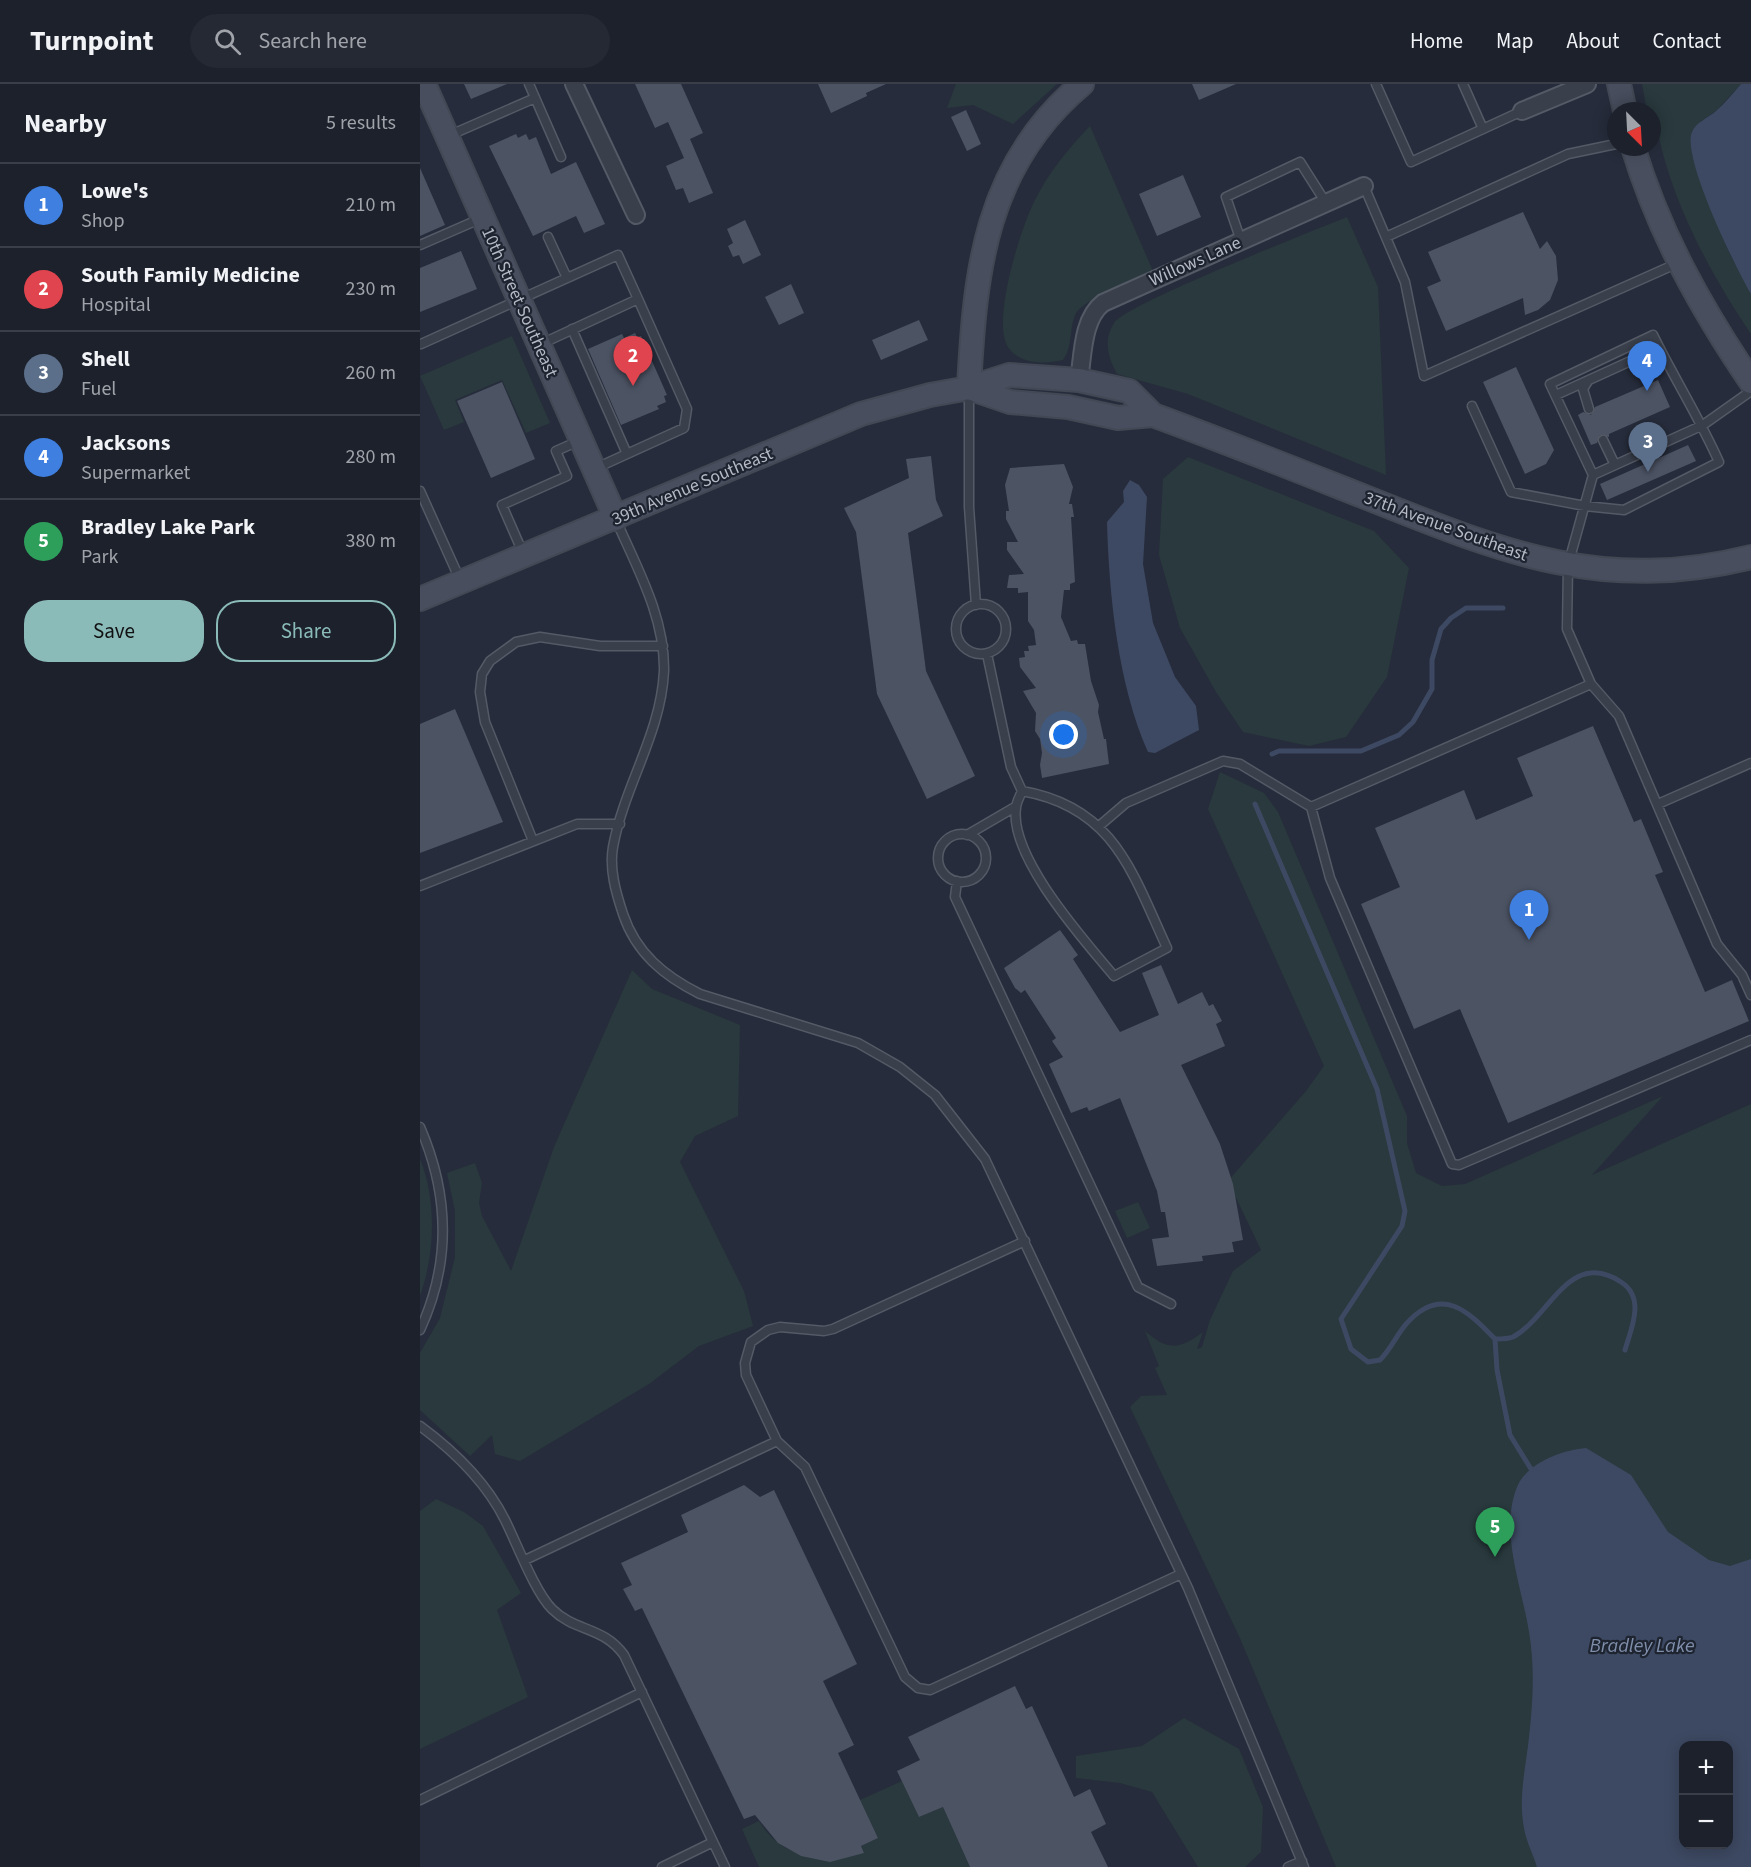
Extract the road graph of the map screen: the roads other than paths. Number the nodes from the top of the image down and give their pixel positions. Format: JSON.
{"nodes":[{"id":1,"x":424,"y":84,"type":"edge"},
{"id":2,"x":529,"y":84,"type":"edge"},
{"id":3,"x":574,"y":84,"type":"edge"},
{"id":4,"x":1082,"y":84,"type":"edge"},
{"id":5,"x":1376,"y":84,"type":"edge"},
{"id":6,"x":1463,"y":84,"type":"edge"},
{"id":7,"x":1587,"y":84,"type":"edge"},
{"id":8,"x":1619,"y":84,"type":"edge"},
{"id":9,"x":535,"y":98,"type":"junction"},
{"id":10,"x":1623,"y":102,"type":"edge"},
{"id":11,"x":1522,"y":111,"type":"joint"},
{"id":12,"x":1483,"y":129,"type":"junction"},
{"id":13,"x":447,"y":136,"type":"junction"},
{"id":14,"x":1607,"y":146,"type":"edge"},
{"id":15,"x":1636,"y":156,"type":"edge"},
{"id":16,"x":561,"y":157,"type":"dead end"},
{"id":17,"x":1364,"y":186,"type":"joint"},
{"id":18,"x":1326,"y":203,"type":"junction"},
{"id":19,"x":636,"y":215,"type":"dead end"},
{"id":20,"x":483,"y":217,"type":"junction"},
{"id":21,"x":548,"y":237,"type":"dead end"},
{"id":22,"x":1386,"y":237,"type":"junction"},
{"id":23,"x":1240,"y":241,"type":"junction"},
{"id":24,"x":420,"y":245,"type":"edge"},
{"id":25,"x":1678,"y":263,"type":"junction"},
{"id":26,"x":567,"y":278,"type":"junction"},
{"id":27,"x":638,"y":299,"type":"junction"},
{"id":28,"x":519,"y":300,"type":"junction"},
{"id":29,"x":572,"y":329,"type":"junction"},
{"id":30,"x":421,"y":344,"type":"edge"},
{"id":31,"x":539,"y":345,"type":"junction"},
{"id":32,"x":1659,"y":348,"type":"junction"},
{"id":33,"x":1079,"y":380,"type":"junction"},
{"id":34,"x":1588,"y":381,"type":"junction"},
{"id":35,"x":1751,"y":382,"type":"edge"},
{"id":36,"x":969,"y":388,"type":"junction"},
{"id":37,"x":1751,"y":391,"type":"edge"},
{"id":38,"x":1556,"y":395,"type":"junction"},
{"id":39,"x":1472,"y":406,"type":"dead end"},
{"id":40,"x":1589,"y":410,"type":"dead end"},
{"id":41,"x":1153,"y":415,"type":"junction"},
{"id":42,"x":1703,"y":425,"type":"junction"},
{"id":43,"x":581,"y":440,"type":"junction"},
{"id":44,"x":1604,"y":440,"type":"dead end"},
{"id":45,"x":627,"y":454,"type":"junction"},
{"id":46,"x":1615,"y":465,"type":"junction"},
{"id":47,"x":594,"y":469,"type":"junction"},
{"id":48,"x":1593,"y":475,"type":"junction"},
{"id":49,"x":420,"y":491,"type":"edge"},
{"id":50,"x":1585,"y":506,"type":"junction"},
{"id":51,"x":616,"y":519,"type":"junction"},
{"id":52,"x":1751,"y":543,"type":"edge"},
{"id":53,"x":524,"y":556,"type":"junction"},
{"id":54,"x":1751,"y":557,"type":"edge"},
{"id":55,"x":1568,"y":565,"type":"junction"},
{"id":56,"x":1677,"y":570,"type":"junction"},
{"id":57,"x":1751,"y":572,"type":"edge"},
{"id":58,"x":462,"y":582,"type":"junction"},
{"id":59,"x":420,"y":599,"type":"edge"},
{"id":60,"x":976,"y":605,"type":"junction"},
{"id":61,"x":663,"y":646,"type":"junction"},
{"id":62,"x":987,"y":654,"type":"junction"},
{"id":63,"x":1591,"y":684,"type":"junction"},
{"id":64,"x":1751,"y":763,"type":"edge"},
{"id":65,"x":1022,"y":791,"type":"junction"},
{"id":66,"x":1658,"y":804,"type":"junction"},
{"id":67,"x":1016,"y":807,"type":"junction"},
{"id":68,"x":1311,"y":807,"type":"junction"},
{"id":69,"x":620,"y":824,"type":"junction"},
{"id":70,"x":1098,"y":827,"type":"junction"},
{"id":71,"x":967,"y":835,"type":"junction"},
{"id":72,"x":533,"y":841,"type":"junction"},
{"id":73,"x":957,"y":881,"type":"junction"},
{"id":74,"x":420,"y":886,"type":"edge"},
{"id":75,"x":1751,"y":995,"type":"edge"},
{"id":76,"x":1751,"y":1040,"type":"edge"},
{"id":77,"x":420,"y":1127,"type":"edge"},
{"id":78,"x":1025,"y":1241,"type":"junction"},
{"id":79,"x":1171,"y":1304,"type":"dead end"},
{"id":80,"x":420,"y":1330,"type":"edge"},
{"id":81,"x":420,"y":1426,"type":"edge"},
{"id":82,"x":777,"y":1441,"type":"junction"},
{"id":83,"x":525,"y":1560,"type":"junction"},
{"id":84,"x":1181,"y":1574,"type":"junction"},
{"id":85,"x":642,"y":1692,"type":"junction"},
{"id":86,"x":420,"y":1800,"type":"edge"},
{"id":87,"x":713,"y":1842,"type":"junction"},
{"id":88,"x":1303,"y":1864,"type":"edge"},
{"id":89,"x":662,"y":1867,"type":"edge"},
{"id":90,"x":725,"y":1867,"type":"edge"},
{"id":91,"x":1288,"y":1867,"type":"edge"}],
"edges":[{"from":1,"to":13,"type":"main road","name":"10th Street Southeast"},
{"from":2,"to":9,"type":"lane"},
{"from":3,"to":19,"type":"street"},
{"from":4,"to":36,"type":"main road"},
{"from":5,"to":12,"type":"lane"},
{"from":6,"to":12,"type":"lane"},
{"from":7,"to":11,"type":"street"},
{"from":8,"to":10,"type":"main road"},
{"from":9,"to":13,"type":"lane"},
{"from":9,"to":16,"type":"lane"},
{"from":11,"to":12,"type":"lane"},
{"from":13,"to":20,"type":"main road","name":"10th Street Southeast"},
{"from":14,"to":22,"type":"lane"},
{"from":15,"to":25,"type":"main road"},
{"from":17,"to":18,"type":"street","name":"Willows Lane"},
{"from":17,"to":22,"type":"lane"},
{"from":18,"to":23,"type":"street","name":"Willows Lane"},
{"from":18,"to":23,"type":"lane"},
{"from":20,"to":24,"type":"lane"},
{"from":20,"to":28,"type":"main road","name":"10th Street Southeast"},
{"from":21,"to":26,"type":"lane"},
{"from":22,"to":25,"type":"lane"},
{"from":23,"to":33,"type":"street","name":"Willows Lane"},
{"from":25,"to":35,"type":"main road"},
{"from":26,"to":27,"type":"lane"},
{"from":26,"to":28,"type":"lane"},
{"from":27,"to":29,"type":"lane"},
{"from":27,"to":45,"type":"lane"},
{"from":28,"to":30,"type":"lane"},
{"from":28,"to":31,"type":"main road","name":"10th Street Southeast"},
{"from":29,"to":31,"type":"lane"},
{"from":29,"to":45,"type":"lane"},
{"from":31,"to":43,"type":"main road","name":"10th Street Southeast"},
{"from":32,"to":34,"type":"lane"},
{"from":32,"to":38,"type":"lane"},
{"from":32,"to":42,"type":"lane"},
{"from":33,"to":36,"type":"main road","name":"39th Avenue Southeast"},
{"from":33,"to":41,"type":"main road","name":"37th Avenue Southeast"},
{"from":34,"to":38,"type":"lane"},
{"from":34,"to":40,"type":"lane"},
{"from":36,"to":41,"type":"main road","name":"37th Avenue Southeast"},
{"from":36,"to":51,"type":"main road","name":"39th Avenue Southeast"},
{"from":36,"to":60,"type":"lane"},
{"from":37,"to":42,"type":"lane"},
{"from":38,"to":48,"type":"lane"},
{"from":39,"to":50,"type":"lane"},
{"from":41,"to":55,"type":"main road","name":"37th Avenue Southeast"},
{"from":42,"to":46,"type":"lane"},
{"from":42,"to":50,"type":"lane"},
{"from":43,"to":47,"type":"main road","name":"10th Street Southeast"},
{"from":43,"to":53,"type":"lane"},
{"from":44,"to":46,"type":"lane"},
{"from":45,"to":47,"type":"lane"},
{"from":46,"to":48,"type":"lane"},
{"from":47,"to":51,"type":"main road","name":"10th Street Southeast"},
{"from":48,"to":50,"type":"lane"},
{"from":49,"to":58,"type":"lane"},
{"from":50,"to":55,"type":"lane"},
{"from":51,"to":53,"type":"main road","name":"39th Avenue Southeast"},
{"from":51,"to":61,"type":"lane"},
{"from":52,"to":56,"type":"main road"},
{"from":53,"to":58,"type":"main road","name":"39th Avenue Southeast"},
{"from":54,"to":56,"type":"main road","name":"37th Avenue Southeast"},
{"from":55,"to":56,"type":"main road","name":"37th Avenue Southeast"},
{"from":55,"to":63,"type":"lane"},
{"from":56,"to":57,"type":"main road"},
{"from":58,"to":59,"type":"main road","name":"39th Avenue Southeast"},
{"from":60,"to":62,"type":"lane"},
{"from":60,"to":62,"type":"lane"},
{"from":61,"to":69,"type":"lane"},
{"from":61,"to":72,"type":"lane"},
{"from":62,"to":65,"type":"lane"},
{"from":63,"to":66,"type":"lane"},
{"from":63,"to":68,"type":"lane"},
{"from":64,"to":66,"type":"lane"},
{"from":65,"to":67,"type":"lane"},
{"from":65,"to":70,"type":"lane"},
{"from":66,"to":75,"type":"lane"},
{"from":67,"to":70,"type":"lane"},
{"from":67,"to":71,"type":"lane"},
{"from":68,"to":70,"type":"lane"},
{"from":68,"to":76,"type":"lane"},
{"from":69,"to":72,"type":"lane"},
{"from":69,"to":78,"type":"lane"},
{"from":71,"to":73,"type":"lane"},
{"from":71,"to":73,"type":"lane"},
{"from":72,"to":74,"type":"lane"},
{"from":73,"to":79,"type":"lane"},
{"from":77,"to":80,"type":"lane"},
{"from":78,"to":82,"type":"lane"},
{"from":78,"to":84,"type":"lane"},
{"from":81,"to":83,"type":"lane"},
{"from":82,"to":83,"type":"lane"},
{"from":82,"to":84,"type":"lane"},
{"from":83,"to":85,"type":"lane"},
{"from":84,"to":88,"type":"lane"},
{"from":85,"to":86,"type":"lane"},
{"from":85,"to":87,"type":"lane"},
{"from":87,"to":89,"type":"lane"},
{"from":87,"to":90,"type":"lane"},
{"from":88,"to":91,"type":"lane"}]}
